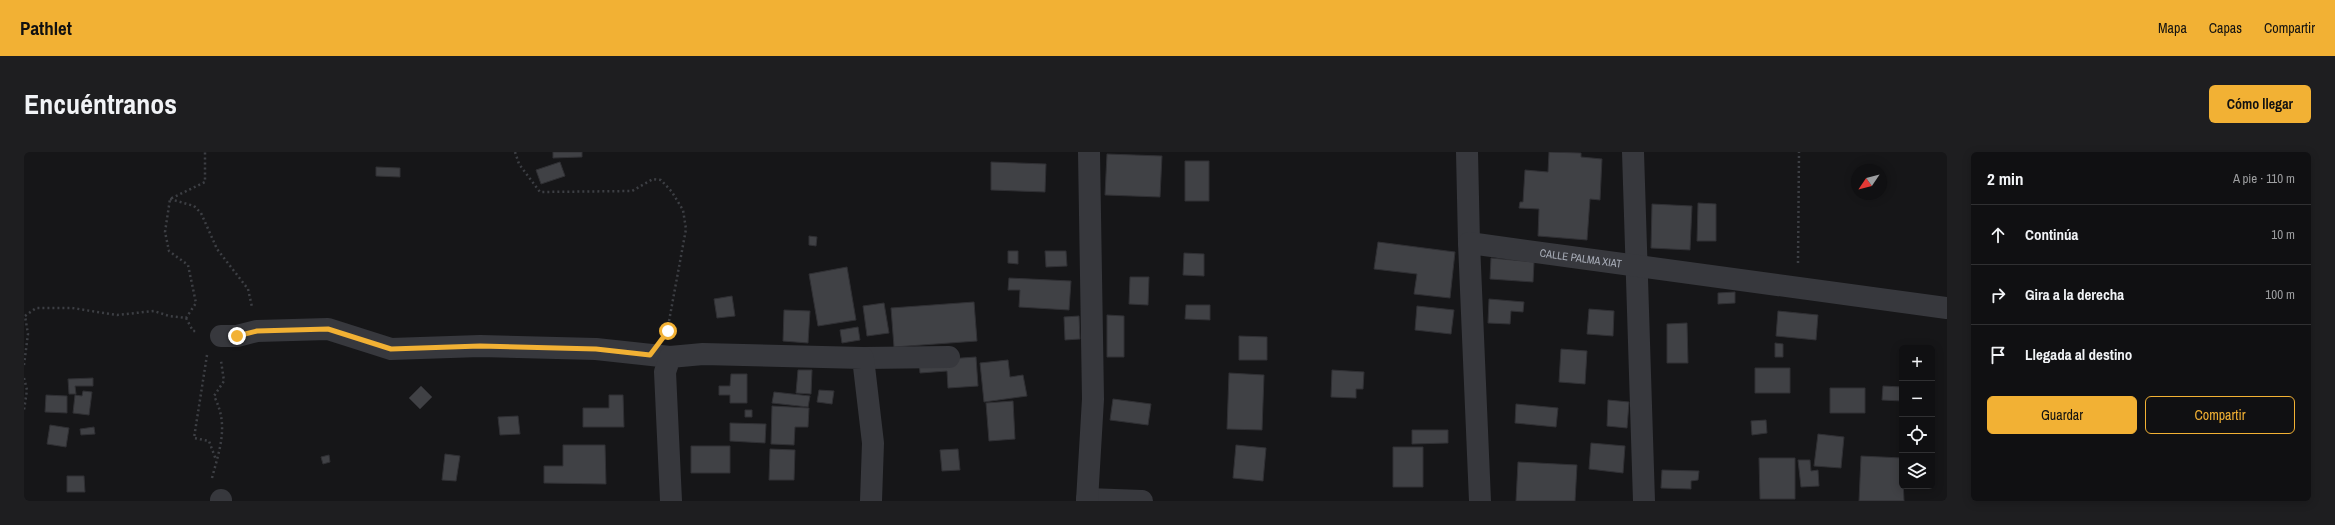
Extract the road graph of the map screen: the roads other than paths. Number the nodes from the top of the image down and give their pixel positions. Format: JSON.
{"nodes":[{"id":1,"x":1089,"y":152,"type":"edge"},
{"id":2,"x":1467,"y":152,"type":"edge"},
{"id":3,"x":1633,"y":152,"type":"edge"},
{"id":4,"x":1469,"y":243,"type":"junction"},
{"id":5,"x":1636,"y":267,"type":"junction"},
{"id":6,"x":1947,"y":308,"type":"edge"},
{"id":7,"x":221,"y":336,"type":"road end"},
{"id":8,"x":660,"y":356,"type":"junction"},
{"id":9,"x":949,"y":357,"type":"dead end"},
{"id":10,"x":863,"y":358,"type":"junction"},
{"id":11,"x":1087,"y":500,"type":"edge"},
{"id":12,"x":671,"y":501,"type":"edge"},
{"id":13,"x":871,"y":501,"type":"edge"},
{"id":14,"x":1142,"y":501,"type":"edge"},
{"id":15,"x":1480,"y":501,"type":"edge"},
{"id":16,"x":1644,"y":501,"type":"edge"}],
"edges":[{"from":1,"to":11,"type":"street"},
{"from":2,"to":4,"type":"street"},
{"from":3,"to":5,"type":"street"},
{"from":4,"to":5,"type":"street","name":"CALLE PALMA XIAT"},
{"from":4,"to":15,"type":"street"},
{"from":5,"to":6,"type":"street","name":"CALLE PALMA XIAT"},
{"from":5,"to":16,"type":"street"},
{"from":7,"to":8,"type":"street"},
{"from":8,"to":10,"type":"street"},
{"from":8,"to":12,"type":"street"},
{"from":9,"to":10,"type":"street"},
{"from":10,"to":13,"type":"street"},
{"from":11,"to":14,"type":"street"}]}
